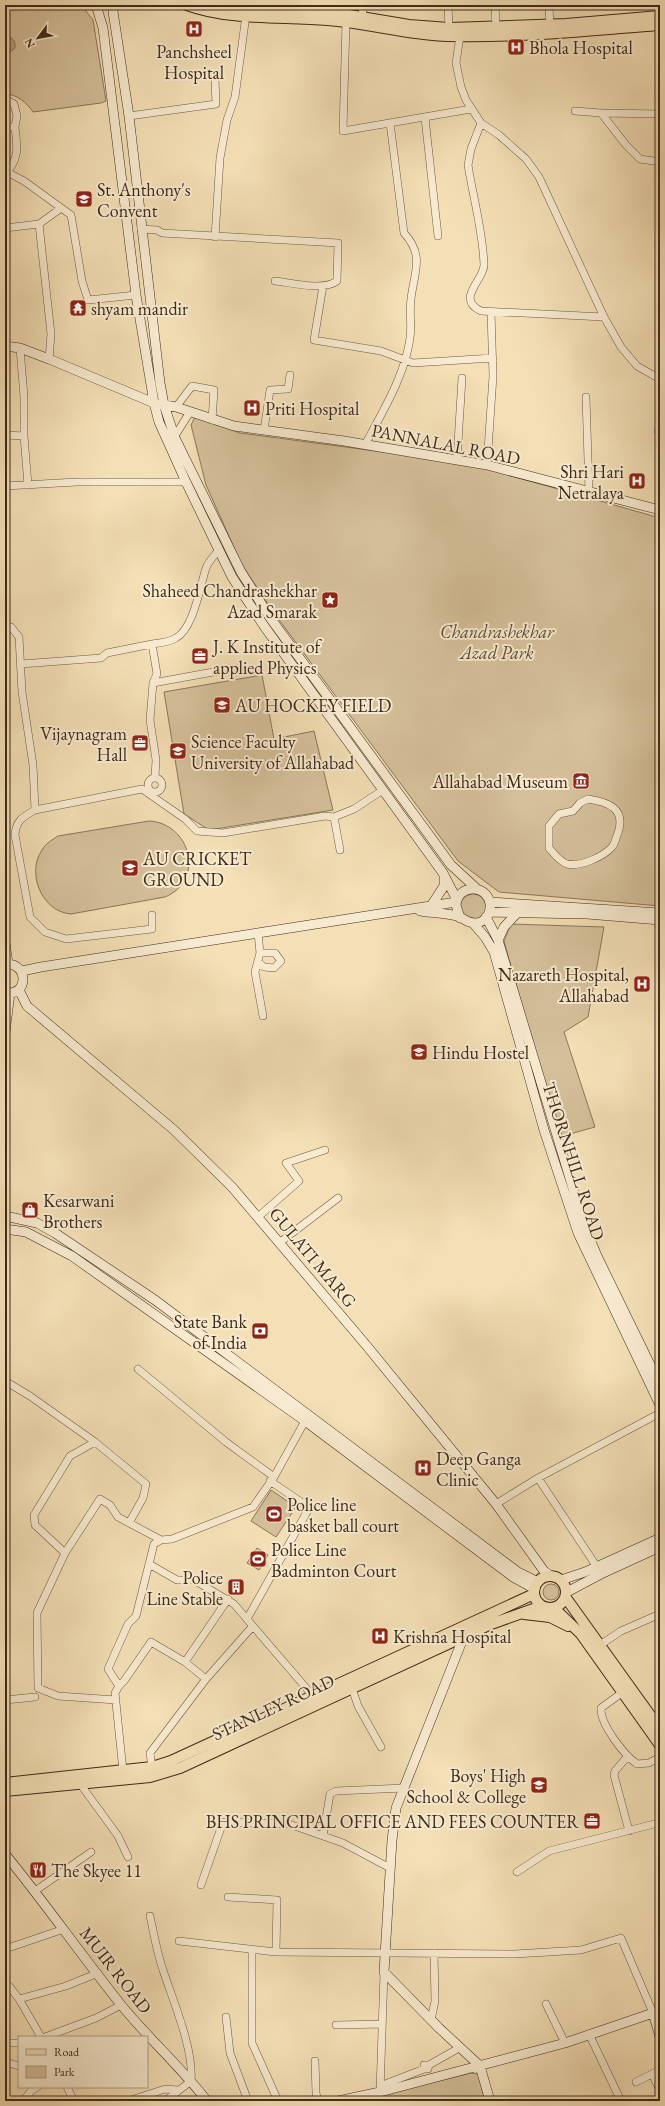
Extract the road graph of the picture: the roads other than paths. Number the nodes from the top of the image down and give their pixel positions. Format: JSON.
{"nodes":[{"id":1,"x":96,"y":5,"type":"edge"},
{"id":2,"x":112,"y":5,"type":"edge"},
{"id":3,"x":187,"y":5,"type":"edge"},
{"id":4,"x":226,"y":5,"type":"edge"},
{"id":5,"x":362,"y":5,"type":"edge"},
{"id":6,"x":448,"y":5,"type":"edge"},
{"id":7,"x":495,"y":5,"type":"edge"},
{"id":8,"x":548,"y":5,"type":"edge"},
{"id":9,"x":270,"y":7,"type":"edge"},
{"id":10,"x":312,"y":8,"type":"edge"},
{"id":11,"x":246,"y":15,"type":"junction"},
{"id":12,"x":660,"y":16,"type":"edge"},
{"id":13,"x":363,"y":17,"type":"junction"},
{"id":14,"x":346,"y":22,"type":"junction"},
{"id":15,"x":660,"y":25,"type":"edge"},
{"id":16,"x":496,"y":27,"type":"junction"},
{"id":17,"x":449,"y":28,"type":"junction"},
{"id":18,"x":550,"y":28,"type":"junction"},
{"id":19,"x":460,"y":36,"type":"junction"},
{"id":20,"x":215,"y":80,"type":"dead end"},
{"id":21,"x":5,"y":99,"type":"edge"},
{"id":22,"x":471,"y":109,"type":"junction"},
{"id":23,"x":575,"y":111,"type":"dead end"},
{"id":24,"x":601,"y":114,"type":"junction"},
{"id":25,"x":660,"y":114,"type":"edge"},
{"id":26,"x":129,"y":116,"type":"junction"},
{"id":27,"x":425,"y":118,"type":"junction"},
{"id":28,"x":390,"y":123,"type":"junction"},
{"id":29,"x":481,"y":123,"type":"junction"},
{"id":30,"x":5,"y":127,"type":"edge"},
{"id":31,"x":16,"y":127,"type":"junction"},
{"id":32,"x":660,"y":162,"type":"edge"},
{"id":33,"x":6,"y":171,"type":"edge"},
{"id":34,"x":60,"y":209,"type":"junction"},
{"id":35,"x":39,"y":224,"type":"junction"},
{"id":36,"x":5,"y":228,"type":"edge"},
{"id":37,"x":141,"y":228,"type":"junction"},
{"id":38,"x":438,"y":236,"type":"dead end"},
{"id":39,"x":215,"y":237,"type":"junction"},
{"id":40,"x":275,"y":281,"type":"dead end"},
{"id":41,"x":323,"y":286,"type":"junction"},
{"id":42,"x":136,"y":295,"type":"junction"},
{"id":43,"x":491,"y":312,"type":"junction"},
{"id":44,"x":604,"y":317,"type":"junction"},
{"id":45,"x":5,"y":346,"type":"edge"},
{"id":46,"x":20,"y":348,"type":"junction"},
{"id":47,"x":493,"y":358,"type":"junction"},
{"id":48,"x":49,"y":359,"type":"junction"},
{"id":49,"x":405,"y":360,"type":"junction"},
{"id":50,"x":290,"y":375,"type":"dead end"},
{"id":51,"x":462,"y":378,"type":"dead end"},
{"id":52,"x":660,"y":379,"type":"edge"},
{"id":53,"x":586,"y":397,"type":"dead end"},
{"id":54,"x":154,"y":403,"type":"junction"},
{"id":55,"x":164,"y":405,"type":"junction"},
{"id":56,"x":176,"y":407,"type":"junction"},
{"id":57,"x":190,"y":412,"type":"junction"},
{"id":58,"x":212,"y":420,"type":"junction"},
{"id":59,"x":264,"y":430,"type":"junction"},
{"id":60,"x":5,"y":435,"type":"edge"},
{"id":61,"x":24,"y":436,"type":"junction"},
{"id":62,"x":172,"y":441,"type":"junction"},
{"id":63,"x":365,"y":445,"type":"junction"},
{"id":64,"x":457,"y":459,"type":"junction"},
{"id":65,"x":487,"y":465,"type":"junction"},
{"id":66,"x":186,"y":482,"type":"junction"},
{"id":67,"x":28,"y":485,"type":"junction"},
{"id":68,"x":5,"y":486,"type":"edge"},
{"id":69,"x":589,"y":491,"type":"junction"},
{"id":70,"x":660,"y":510,"type":"edge"},
{"id":71,"x":218,"y":551,"type":"junction"},
{"id":72,"x":5,"y":626,"type":"edge"},
{"id":73,"x":152,"y":644,"type":"junction"},
{"id":74,"x":21,"y":664,"type":"junction"},
{"id":75,"x":235,"y":668,"type":"dead end"},
{"id":76,"x":153,"y":683,"type":"junction"},
{"id":77,"x":155,"y":777,"type":"dead end"},
{"id":78,"x":383,"y":790,"type":"junction"},
{"id":79,"x":35,"y":810,"type":"junction"},
{"id":80,"x":334,"y":817,"type":"junction"},
{"id":81,"x":548,"y":838,"type":"joint"},
{"id":82,"x":340,"y":850,"type":"dead end"},
{"id":83,"x":444,"y":873,"type":"junction"},
{"id":84,"x":477,"y":889,"type":"junction"},
{"id":85,"x":456,"y":901,"type":"junction"},
{"id":86,"x":490,"y":902,"type":"junction"},
{"id":87,"x":431,"y":906,"type":"junction"},
{"id":88,"x":409,"y":910,"type":"junction"},
{"id":89,"x":518,"y":912,"type":"junction"},
{"id":90,"x":660,"y":913,"type":"edge"},
{"id":91,"x":488,"y":914,"type":"junction"},
{"id":92,"x":152,"y":915,"type":"dead end"},
{"id":93,"x":460,"y":918,"type":"junction"},
{"id":94,"x":660,"y":920,"type":"edge"},
{"id":95,"x":473,"y":923,"type":"junction"},
{"id":96,"x":258,"y":933,"type":"junction"},
{"id":97,"x":498,"y":940,"type":"junction"},
{"id":98,"x":5,"y":944,"type":"edge"},
{"id":99,"x":260,"y":953,"type":"junction"},
{"id":100,"x":258,"y":962,"type":"junction"},
{"id":101,"x":7,"y":964,"type":"edge"},
{"id":102,"x":22,"y":971,"type":"junction"},
{"id":103,"x":11,"y":992,"type":"edge"},
{"id":104,"x":263,"y":1016,"type":"dead end"},
{"id":105,"x":5,"y":1032,"type":"edge"},
{"id":106,"x":325,"y":1150,"type":"dead end"},
{"id":107,"x":338,"y":1198,"type":"dead end"},
{"id":108,"x":5,"y":1216,"type":"edge"},
{"id":109,"x":258,"y":1217,"type":"junction"},
{"id":110,"x":5,"y":1229,"type":"edge"},
{"id":111,"x":279,"y":1243,"type":"junction"},
{"id":112,"x":138,"y":1369,"type":"dead end"},
{"id":113,"x":5,"y":1381,"type":"edge"},
{"id":114,"x":660,"y":1385,"type":"edge"},
{"id":115,"x":660,"y":1405,"type":"edge"},
{"id":116,"x":660,"y":1413,"type":"edge"},
{"id":117,"x":305,"y":1421,"type":"junction"},
{"id":118,"x":95,"y":1442,"type":"junction"},
{"id":119,"x":538,"y":1478,"type":"junction"},
{"id":120,"x":272,"y":1479,"type":"junction"},
{"id":121,"x":496,"y":1504,"type":"junction"},
{"id":122,"x":129,"y":1523,"type":"junction"},
{"id":123,"x":660,"y":1538,"type":"edge"},
{"id":124,"x":161,"y":1540,"type":"junction"},
{"id":125,"x":660,"y":1547,"type":"edge"},
{"id":126,"x":65,"y":1553,"type":"junction"},
{"id":127,"x":149,"y":1564,"type":"junction"},
{"id":128,"x":597,"y":1567,"type":"junction"},
{"id":129,"x":556,"y":1578,"type":"junction"},
{"id":130,"x":536,"y":1588,"type":"junction"},
{"id":131,"x":566,"y":1595,"type":"junction"},
{"id":132,"x":228,"y":1599,"type":"junction"},
{"id":133,"x":542,"y":1606,"type":"junction"},
{"id":134,"x":554,"y":1608,"type":"junction"},
{"id":135,"x":518,"y":1614,"type":"junction"},
{"id":136,"x":660,"y":1614,"type":"edge"},
{"id":137,"x":247,"y":1619,"type":"junction"},
{"id":138,"x":252,"y":1627,"type":"junction"},
{"id":139,"x":581,"y":1634,"type":"junction"},
{"id":140,"x":464,"y":1636,"type":"junction"},
{"id":141,"x":600,"y":1645,"type":"junction"},
{"id":142,"x":185,"y":1662,"type":"junction"},
{"id":143,"x":206,"y":1679,"type":"junction"},
{"id":144,"x":118,"y":1686,"type":"junction"},
{"id":145,"x":352,"y":1688,"type":"junction"},
{"id":146,"x":623,"y":1692,"type":"junction"},
{"id":147,"x":312,"y":1696,"type":"junction"},
{"id":148,"x":35,"y":1697,"type":"dead end"},
{"id":149,"x":5,"y":1700,"type":"edge"},
{"id":150,"x":116,"y":1700,"type":"junction"},
{"id":151,"x":660,"y":1729,"type":"edge"},
{"id":152,"x":660,"y":1745,"type":"edge"},
{"id":153,"x":381,"y":1747,"type":"dead end"},
{"id":154,"x":627,"y":1757,"type":"junction"},
{"id":155,"x":660,"y":1757,"type":"edge"},
{"id":156,"x":152,"y":1767,"type":"junction"},
{"id":157,"x":123,"y":1771,"type":"junction"},
{"id":158,"x":5,"y":1782,"type":"edge"},
{"id":159,"x":81,"y":1785,"type":"junction"},
{"id":160,"x":404,"y":1788,"type":"junction"},
{"id":161,"x":5,"y":1790,"type":"edge"},
{"id":162,"x":654,"y":1824,"type":"dead end"},
{"id":163,"x":629,"y":1831,"type":"junction"},
{"id":164,"x":323,"y":1836,"type":"junction"},
{"id":165,"x":91,"y":1852,"type":"dead end"},
{"id":166,"x":5,"y":1854,"type":"edge"},
{"id":167,"x":128,"y":1857,"type":"dead end"},
{"id":168,"x":390,"y":1868,"type":"junction"},
{"id":169,"x":518,"y":1872,"type":"dead end"},
{"id":170,"x":201,"y":1885,"type":"dead end"},
{"id":171,"x":36,"y":1891,"type":"junction"},
{"id":172,"x":228,"y":1897,"type":"dead end"},
{"id":173,"x":150,"y":1916,"type":"dead end"},
{"id":174,"x":64,"y":1929,"type":"junction"},
{"id":175,"x":179,"y":1941,"type":"dead end"},
{"id":176,"x":5,"y":1949,"type":"edge"},
{"id":177,"x":252,"y":1949,"type":"junction"},
{"id":178,"x":276,"y":1952,"type":"junction"},
{"id":179,"x":385,"y":1953,"type":"junction"},
{"id":180,"x":434,"y":1953,"type":"junction"},
{"id":181,"x":384,"y":1972,"type":"junction"},
{"id":182,"x":98,"y":1973,"type":"junction"},
{"id":183,"x":5,"y":1987,"type":"edge"},
{"id":184,"x":19,"y":1999,"type":"junction"},
{"id":185,"x":546,"y":2004,"type":"dead end"},
{"id":186,"x":121,"y":2005,"type":"junction"},
{"id":187,"x":652,"y":2013,"type":"junction"},
{"id":188,"x":226,"y":2017,"type":"dead end"},
{"id":189,"x":432,"y":2020,"type":"junction"},
{"id":190,"x":382,"y":2024,"type":"junction"},
{"id":191,"x":336,"y":2025,"type":"dead end"},
{"id":192,"x":589,"y":2034,"type":"junction"},
{"id":193,"x":40,"y":2036,"type":"edge"},
{"id":194,"x":48,"y":2036,"type":"edge"},
{"id":195,"x":148,"y":2036,"type":"edge"},
{"id":196,"x":148,"y":2036,"type":"edge"},
{"id":197,"x":660,"y":2037,"type":"edge"},
{"id":198,"x":5,"y":2042,"type":"edge"},
{"id":199,"x":18,"y":2043,"type":"edge"},
{"id":200,"x":565,"y":2044,"type":"junction"},
{"id":201,"x":459,"y":2048,"type":"junction"},
{"id":202,"x":315,"y":2061,"type":"dead end"},
{"id":203,"x":5,"y":2062,"type":"edge"},
{"id":204,"x":18,"y":2066,"type":"edge"},
{"id":205,"x":480,"y":2066,"type":"junction"},
{"id":206,"x":427,"y":2068,"type":"junction"},
{"id":207,"x":660,"y":2070,"type":"edge"},
{"id":208,"x":652,"y":2074,"type":"junction"},
{"id":209,"x":430,"y":2079,"type":"junction"},
{"id":210,"x":191,"y":2081,"type":"junction"},
{"id":211,"x":636,"y":2082,"type":"dead end"},
{"id":212,"x":36,"y":2088,"type":"edge"},
{"id":213,"x":68,"y":2088,"type":"edge"},
{"id":214,"x":380,"y":2089,"type":"junction"},
{"id":215,"x":178,"y":2090,"type":"junction"},
{"id":216,"x":660,"y":2090,"type":"edge"},
{"id":217,"x":5,"y":2098,"type":"edge"},
{"id":218,"x":8,"y":2101,"type":"edge"},
{"id":219,"x":22,"y":2101,"type":"edge"},
{"id":220,"x":74,"y":2101,"type":"edge"},
{"id":221,"x":128,"y":2101,"type":"edge"},
{"id":222,"x":165,"y":2101,"type":"edge"},
{"id":223,"x":207,"y":2101,"type":"edge"},
{"id":224,"x":248,"y":2101,"type":"edge"},
{"id":225,"x":278,"y":2101,"type":"edge"},
{"id":226,"x":318,"y":2101,"type":"edge"},
{"id":227,"x":338,"y":2101,"type":"edge"},
{"id":228,"x":490,"y":2101,"type":"edge"},
{"id":229,"x":621,"y":2101,"type":"edge"}],
"edges":[{"from":1,"to":42,"type":"street"},
{"from":2,"to":26,"type":"street"},
{"from":3,"to":11,"type":"main road"},
{"from":4,"to":9,"type":"main road"},
{"from":5,"to":13,"type":"street"},
{"from":6,"to":17,"type":"street"},
{"from":7,"to":16,"type":"street"},
{"from":8,"to":18,"type":"street"},
{"from":9,"to":10,"type":"main road"},
{"from":10,"to":13,"type":"main road"},
{"from":11,"to":14,"type":"main road"},
{"from":11,"to":39,"type":"street"},
{"from":12,"to":18,"type":"main road"},
{"from":13,"to":17,"type":"main road"},
{"from":14,"to":19,"type":"main road"},
{"from":14,"to":28,"type":"street"},
{"from":15,"to":18,"type":"main road"},
{"from":16,"to":17,"type":"main road"},
{"from":16,"to":18,"type":"main road"},
{"from":18,"to":19,"type":"main road"},
{"from":19,"to":22,"type":"street"},
{"from":20,"to":26,"type":"street"},
{"from":21,"to":31,"type":"street"},
{"from":22,"to":27,"type":"street"},
{"from":22,"to":29,"type":"street"},
{"from":23,"to":24,"type":"street"},
{"from":24,"to":25,"type":"street"},
{"from":24,"to":32,"type":"street"},
{"from":26,"to":37,"type":"street"},
{"from":27,"to":28,"type":"street"},
{"from":27,"to":38,"type":"street"},
{"from":28,"to":49,"type":"street"},
{"from":29,"to":43,"type":"street"},
{"from":29,"to":44,"type":"street"},
{"from":30,"to":31,"type":"street"},
{"from":31,"to":33,"type":"street"},
{"from":33,"to":34,"type":"street"},
{"from":34,"to":35,"type":"street"},
{"from":34,"to":42,"type":"street"},
{"from":35,"to":36,"type":"street"},
{"from":35,"to":48,"type":"street"},
{"from":37,"to":39,"type":"street"},
{"from":37,"to":55,"type":"street"},
{"from":39,"to":41,"type":"street"},
{"from":40,"to":41,"type":"street"},
{"from":41,"to":49,"type":"street"},
{"from":42,"to":54,"type":"street"},
{"from":43,"to":44,"type":"street"},
{"from":43,"to":47,"type":"street"},
{"from":44,"to":52,"type":"street"},
{"from":45,"to":46,"type":"street","name":"PANNALAL ROAD"},
{"from":46,"to":48,"type":"street","name":"PANNALAL ROAD"},
{"from":46,"to":61,"type":"street"},
{"from":47,"to":49,"type":"street"},
{"from":47,"to":65,"type":"street"},
{"from":48,"to":54,"type":"street","name":"PANNALAL ROAD"},
{"from":49,"to":63,"type":"street"},
{"from":50,"to":59,"type":"street"},
{"from":51,"to":64,"type":"street"},
{"from":53,"to":69,"type":"street"},
{"from":54,"to":55,"type":"street","name":"PANNALAL ROAD"},
{"from":54,"to":62,"type":"street"},
{"from":55,"to":56,"type":"street","name":"PANNALAL ROAD"},
{"from":55,"to":62,"type":"street"},
{"from":56,"to":57,"type":"street","name":"PANNALAL ROAD"},
{"from":56,"to":58,"type":"street"},
{"from":57,"to":58,"type":"street","name":"PANNALAL ROAD"},
{"from":57,"to":62,"type":"street"},
{"from":58,"to":59,"type":"street","name":"PANNALAL ROAD"},
{"from":59,"to":63,"type":"street","name":"PANNALAL ROAD"},
{"from":60,"to":61,"type":"street"},
{"from":61,"to":67,"type":"street"},
{"from":62,"to":66,"type":"street"},
{"from":62,"to":84,"type":"street"},
{"from":63,"to":64,"type":"street","name":"PANNALAL ROAD"},
{"from":64,"to":65,"type":"street","name":"PANNALAL ROAD"},
{"from":65,"to":69,"type":"street","name":"PANNALAL ROAD"},
{"from":66,"to":67,"type":"street"},
{"from":66,"to":71,"type":"street"},
{"from":67,"to":68,"type":"street"},
{"from":69,"to":70,"type":"street","name":"PANNALAL ROAD"},
{"from":71,"to":73,"type":"street"},
{"from":71,"to":78,"type":"street"},
{"from":72,"to":74,"type":"street"},
{"from":73,"to":74,"type":"street"},
{"from":73,"to":76,"type":"street"},
{"from":74,"to":79,"type":"street"},
{"from":75,"to":76,"type":"street"},
{"from":76,"to":77,"type":"street"},
{"from":78,"to":80,"type":"street"},
{"from":78,"to":83,"type":"street"},
{"from":79,"to":80,"type":"street"},
{"from":79,"to":92,"type":"street"},
{"from":80,"to":82,"type":"street"},
{"from":81,"to":81,"type":"street"},
{"from":83,"to":85,"type":"street"},
{"from":83,"to":87,"type":"street"},
{"from":84,"to":85,"type":"street"},
{"from":84,"to":86,"type":"street"},
{"from":85,"to":87,"type":"street"},
{"from":85,"to":93,"type":"street"},
{"from":86,"to":90,"type":"street"},
{"from":86,"to":91,"type":"street"},
{"from":87,"to":88,"type":"street"},
{"from":88,"to":93,"type":"street"},
{"from":88,"to":96,"type":"street"},
{"from":89,"to":91,"type":"street"},
{"from":89,"to":94,"type":"street"},
{"from":89,"to":97,"type":"street"},
{"from":91,"to":95,"type":"street"},
{"from":91,"to":97,"type":"street","name":"THORNHILL ROAD"},
{"from":93,"to":95,"type":"street"},
{"from":95,"to":115,"type":"street","name":"THORNHILL ROAD"},
{"from":96,"to":99,"type":"street"},
{"from":96,"to":102,"type":"street"},
{"from":97,"to":114,"type":"street","name":"THORNHILL ROAD"},
{"from":98,"to":101,"type":"street"},
{"from":99,"to":100,"type":"street"},
{"from":99,"to":100,"type":"street"},
{"from":100,"to":104,"type":"street"},
{"from":101,"to":102,"type":"street"},
{"from":102,"to":103,"type":"street"},
{"from":103,"to":105,"type":"street"},
{"from":103,"to":109,"type":"street","name":"GULATI MARG"},
{"from":106,"to":109,"type":"street"},
{"from":107,"to":111,"type":"street"},
{"from":108,"to":130,"type":"street"},
{"from":109,"to":111,"type":"street","name":"GULATI MARG"},
{"from":110,"to":117,"type":"street"},
{"from":111,"to":121,"type":"street","name":"GULATI MARG"},
{"from":112,"to":120,"type":"street"},
{"from":113,"to":118,"type":"street"},
{"from":116,"to":119,"type":"street"},
{"from":117,"to":120,"type":"street"},
{"from":117,"to":130,"type":"street"},
{"from":118,"to":122,"type":"street"},
{"from":118,"to":126,"type":"street"},
{"from":119,"to":121,"type":"street"},
{"from":119,"to":128,"type":"street"},
{"from":120,"to":124,"type":"street"},
{"from":120,"to":137,"type":"street"},
{"from":121,"to":129,"type":"street","name":"GULATI MARG"},
{"from":122,"to":124,"type":"street"},
{"from":122,"to":126,"type":"street"},
{"from":123,"to":128,"type":"street"},
{"from":124,"to":127,"type":"street"},
{"from":125,"to":131,"type":"street"},
{"from":126,"to":150,"type":"street"},
{"from":127,"to":132,"type":"street"},
{"from":127,"to":144,"type":"street"},
{"from":128,"to":129,"type":"street"},
{"from":129,"to":130,"type":"main road"},
{"from":129,"to":131,"type":"main road"},
{"from":130,"to":133,"type":"main road"},
{"from":130,"to":147,"type":"main road","name":"STANLEY ROAD"},
{"from":131,"to":134,"type":"main road"},
{"from":131,"to":141,"type":"main road"},
{"from":132,"to":137,"type":"street"},
{"from":132,"to":142,"type":"street"},
{"from":133,"to":134,"type":"main road"},
{"from":133,"to":135,"type":"main road","name":"STANLEY ROAD"},
{"from":134,"to":139,"type":"main road"},
{"from":135,"to":139,"type":"main road"},
{"from":135,"to":140,"type":"main road","name":"STANLEY ROAD"},
{"from":136,"to":141,"type":"street"},
{"from":137,"to":138,"type":"street"},
{"from":138,"to":143,"type":"street"},
{"from":138,"to":147,"type":"street"},
{"from":139,"to":146,"type":"main road"},
{"from":140,"to":145,"type":"main road","name":"STANLEY ROAD"},
{"from":140,"to":160,"type":"street"},
{"from":141,"to":151,"type":"main road"},
{"from":142,"to":143,"type":"street"},
{"from":142,"to":144,"type":"street"},
{"from":143,"to":156,"type":"street"},
{"from":144,"to":150,"type":"street"},
{"from":145,"to":153,"type":"street"},
{"from":145,"to":159,"type":"main road","name":"STANLEY ROAD"},
{"from":146,"to":152,"type":"main road"},
{"from":146,"to":154,"type":"street"},
{"from":147,"to":156,"type":"main road","name":"STANLEY ROAD"},
{"from":148,"to":149,"type":"street"},
{"from":150,"to":157,"type":"street"},
{"from":154,"to":155,"type":"street"},
{"from":154,"to":163,"type":"street"},
{"from":156,"to":157,"type":"main road","name":"STANLEY ROAD"},
{"from":157,"to":158,"type":"main road","name":"STANLEY ROAD"},
{"from":159,"to":161,"type":"main road","name":"STANLEY ROAD"},
{"from":159,"to":167,"type":"street"},
{"from":160,"to":164,"type":"street"},
{"from":160,"to":168,"type":"street"},
{"from":162,"to":163,"type":"street"},
{"from":163,"to":169,"type":"street"},
{"from":164,"to":168,"type":"street"},
{"from":164,"to":170,"type":"street"},
{"from":165,"to":171,"type":"street"},
{"from":166,"to":171,"type":"street","name":"MUIR ROAD"},
{"from":168,"to":179,"type":"street"},
{"from":171,"to":174,"type":"street","name":"MUIR ROAD"},
{"from":172,"to":178,"type":"street"},
{"from":173,"to":210,"type":"street"},
{"from":174,"to":176,"type":"street"},
{"from":174,"to":182,"type":"street","name":"MUIR ROAD"},
{"from":175,"to":177,"type":"street"},
{"from":177,"to":178,"type":"street"},
{"from":177,"to":225,"type":"street"},
{"from":178,"to":179,"type":"street"},
{"from":179,"to":180,"type":"street"},
{"from":179,"to":181,"type":"street"},
{"from":180,"to":187,"type":"street"},
{"from":180,"to":189,"type":"street"},
{"from":181,"to":189,"type":"street"},
{"from":181,"to":190,"type":"street"},
{"from":182,"to":184,"type":"street"},
{"from":182,"to":186,"type":"street","name":"MUIR ROAD"},
{"from":183,"to":184,"type":"street"},
{"from":184,"to":193,"type":"street"},
{"from":185,"to":200,"type":"street"},
{"from":186,"to":194,"type":"street"},
{"from":186,"to":195,"type":"street","name":"MUIR ROAD"},
{"from":187,"to":192,"type":"street"},
{"from":187,"to":197,"type":"street"},
{"from":188,"to":224,"type":"street"},
{"from":189,"to":201,"type":"street"},
{"from":190,"to":191,"type":"street"},
{"from":190,"to":214,"type":"street"},
{"from":192,"to":200,"type":"street"},
{"from":192,"to":229,"type":"street"},
{"from":196,"to":210,"type":"street","name":"MUIR ROAD"},
{"from":198,"to":199,"type":"street"},
{"from":200,"to":205,"type":"street"},
{"from":201,"to":205,"type":"street"},
{"from":201,"to":206,"type":"street"},
{"from":202,"to":226,"type":"street"},
{"from":203,"to":204,"type":"street"},
{"from":205,"to":209,"type":"street"},
{"from":205,"to":228,"type":"street"},
{"from":206,"to":209,"type":"street"},
{"from":206,"to":214,"type":"street"},
{"from":207,"to":208,"type":"street"},
{"from":208,"to":211,"type":"street"},
{"from":208,"to":216,"type":"street"},
{"from":209,"to":214,"type":"street"},
{"from":210,"to":215,"type":"street"},
{"from":210,"to":223,"type":"street","name":"MUIR ROAD"},
{"from":212,"to":219,"type":"street"},
{"from":213,"to":220,"type":"street"},
{"from":214,"to":227,"type":"street"},
{"from":215,"to":221,"type":"street"},
{"from":215,"to":222,"type":"street"},
{"from":217,"to":218,"type":"street"}]}
